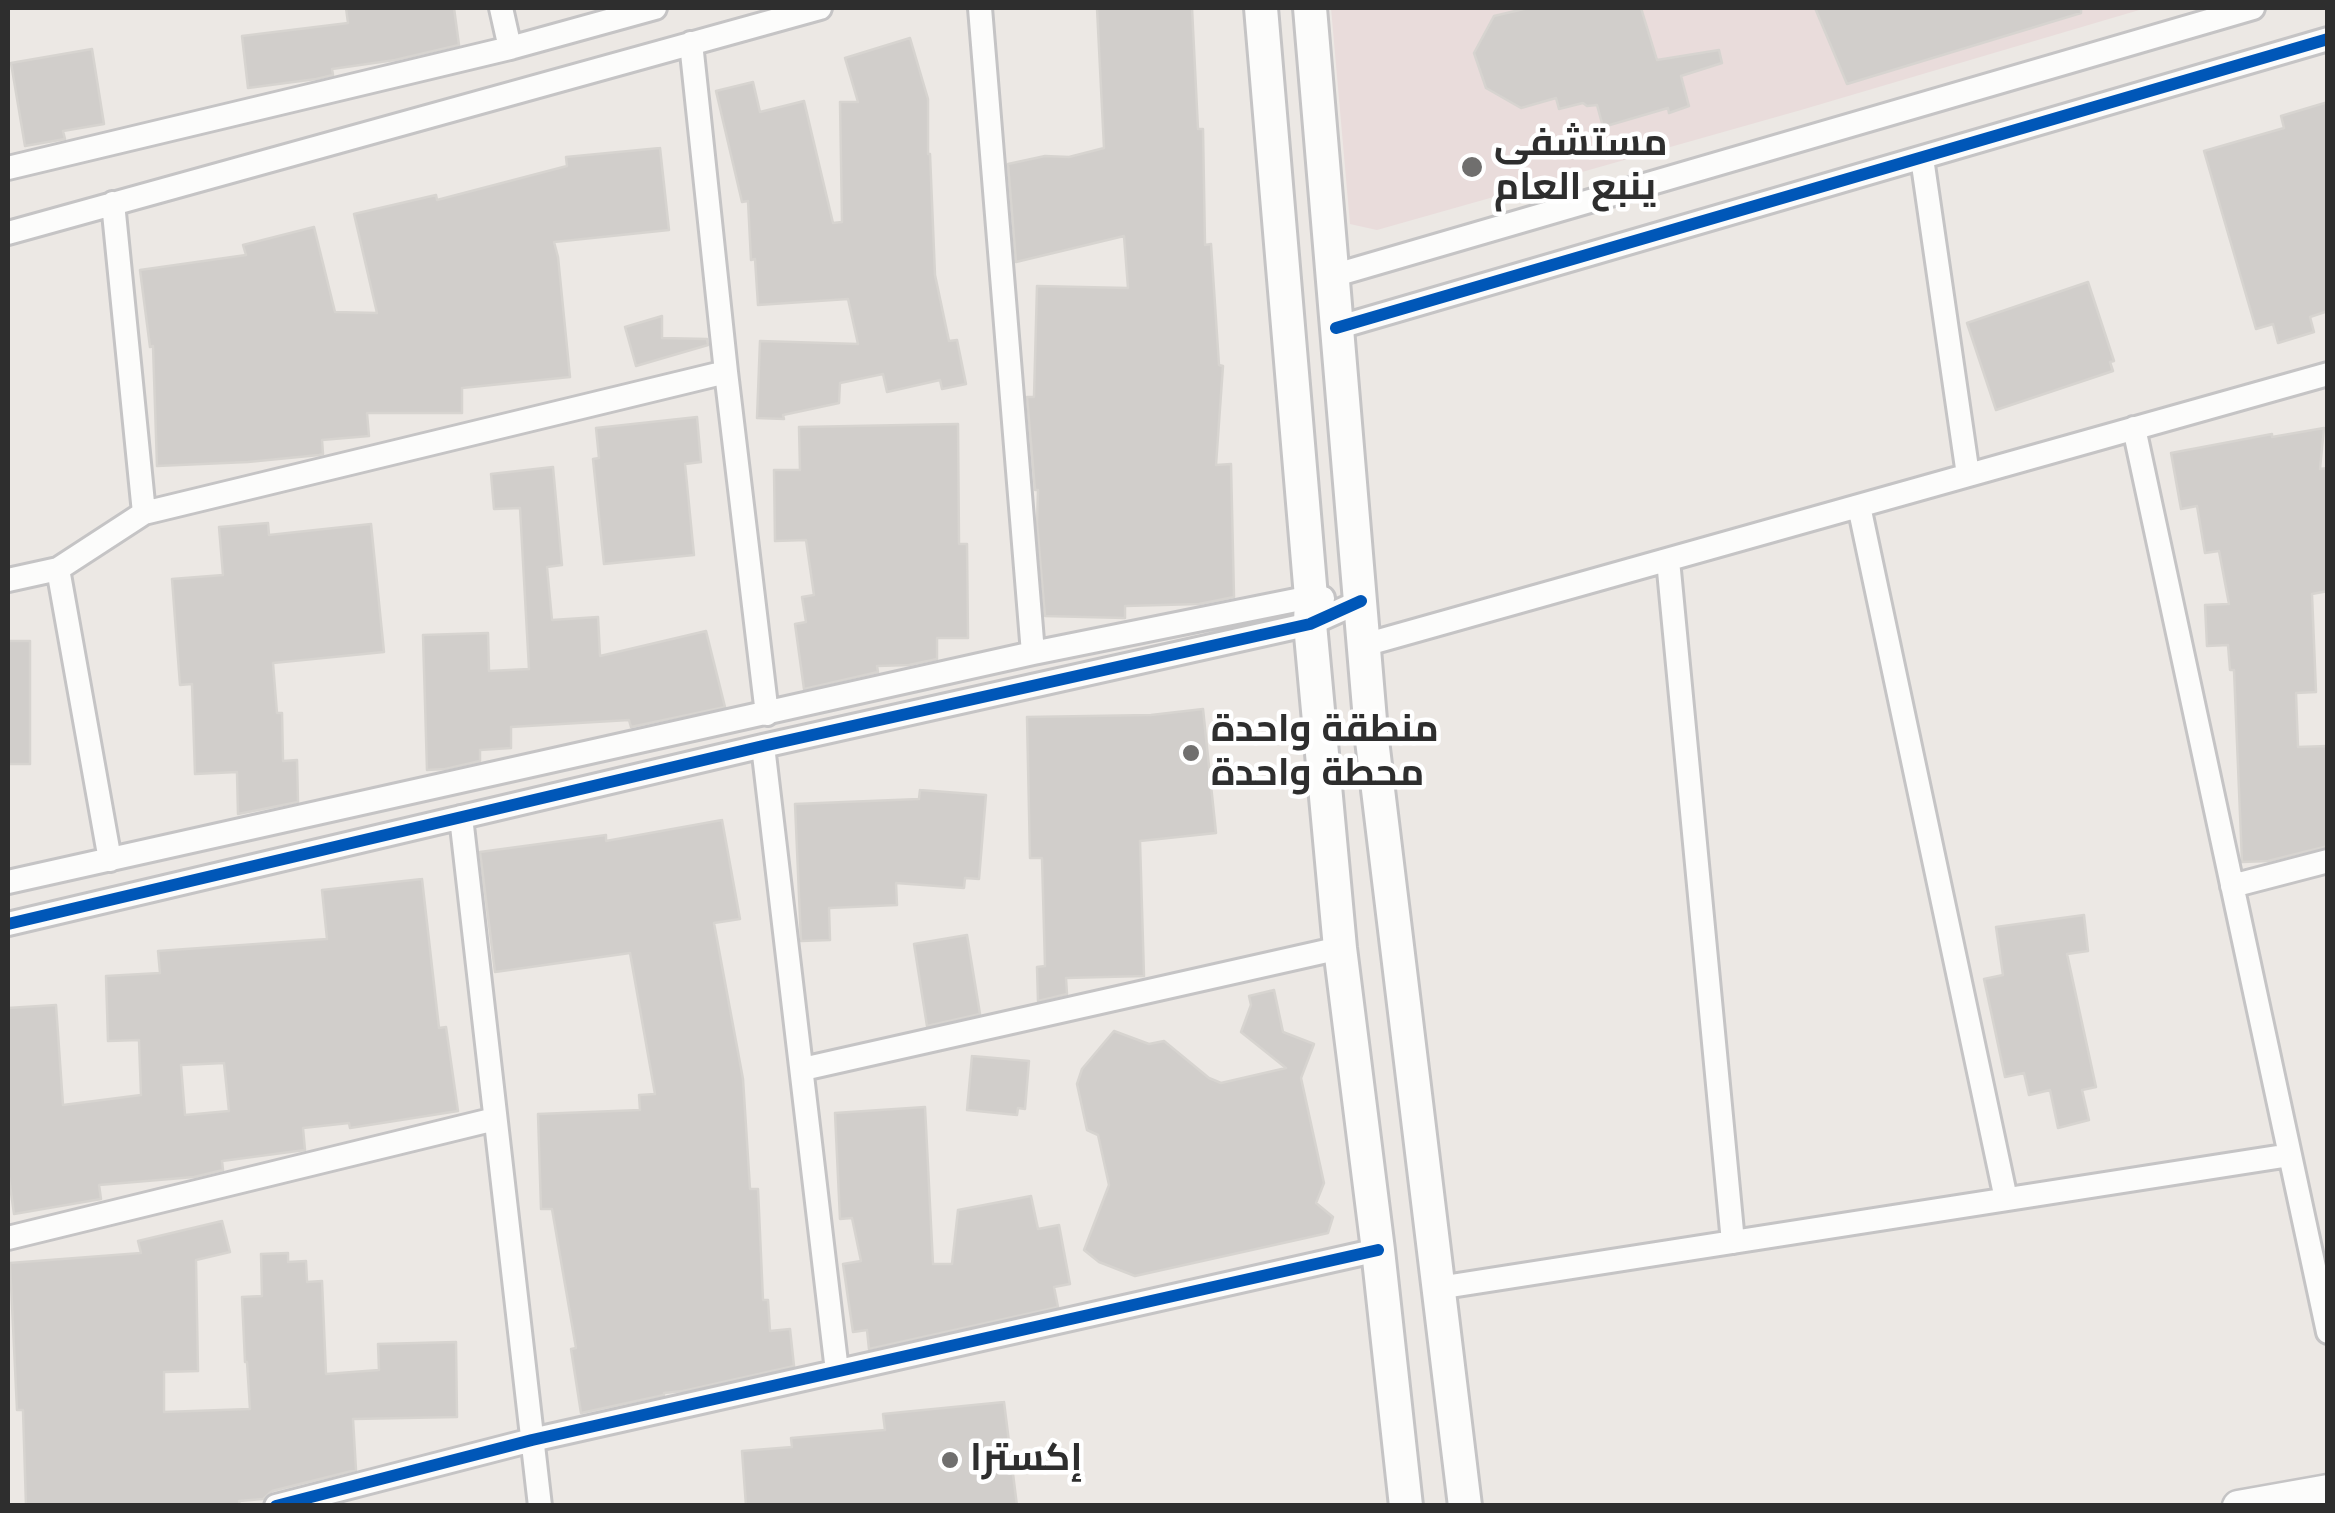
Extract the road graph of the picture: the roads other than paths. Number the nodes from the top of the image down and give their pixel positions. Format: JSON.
{"nodes":[{"id":1,"x":501,"y":8,"type":"edge"},
{"id":2,"x":655,"y":8,"type":"edge"},
{"id":3,"x":820,"y":8,"type":"edge"},
{"id":4,"x":980,"y":8,"type":"edge"},
{"id":5,"x":1261,"y":8,"type":"edge"},
{"id":6,"x":1310,"y":8,"type":"edge"},
{"id":7,"x":2252,"y":8,"type":"edge"},
{"id":8,"x":2328,"y":39,"type":"edge"},
{"id":9,"x":692,"y":43,"type":"junction"},
{"id":10,"x":510,"y":48,"type":"junction"},
{"id":11,"x":1922,"y":158,"type":"junction"},
{"id":12,"x":8,"y":168,"type":"edge"},
{"id":13,"x":114,"y":203,"type":"junction"},
{"id":14,"x":8,"y":232,"type":"edge"},
{"id":15,"x":1332,"y":276,"type":"junction"},
{"id":16,"x":1336,"y":328,"type":"junction"},
{"id":17,"x":726,"y":372,"type":"junction"},
{"id":18,"x":2328,"y":374,"type":"edge"},
{"id":19,"x":2134,"y":428,"type":"junction"},
{"id":20,"x":1968,"y":475,"type":"junction"},
{"id":21,"x":1859,"y":506,"type":"junction"},
{"id":22,"x":144,"y":513,"type":"junction"},
{"id":23,"x":1668,"y":560,"type":"junction"},
{"id":24,"x":58,"y":569,"type":"junction"},
{"id":25,"x":8,"y":580,"type":"edge"},
{"id":26,"x":1362,"y":600,"type":"junction"},
{"id":27,"x":1311,"y":611,"type":"junction"},
{"id":28,"x":1364,"y":645,"type":"junction"},
{"id":29,"x":1033,"y":653,"type":"junction"},
{"id":30,"x":767,"y":714,"type":"junction"},
{"id":31,"x":763,"y":746,"type":"junction"},
{"id":32,"x":1376,"y":770,"type":"junction"},
{"id":33,"x":1326,"y":778,"type":"junction"},
{"id":34,"x":460,"y":818,"type":"junction"},
{"id":35,"x":110,"y":860,"type":"junction"},
{"id":36,"x":2328,"y":861,"type":"edge"},
{"id":37,"x":8,"y":882,"type":"edge"},
{"id":38,"x":2232,"y":886,"type":"junction"},
{"id":39,"x":8,"y":924,"type":"edge"},
{"id":40,"x":1340,"y":948,"type":"junction"},
{"id":41,"x":802,"y":1070,"type":"junction"},
{"id":42,"x":495,"y":1119,"type":"junction"},
{"id":43,"x":2290,"y":1154,"type":"junction"},
{"id":44,"x":2006,"y":1199,"type":"junction"},
{"id":45,"x":8,"y":1238,"type":"edge"},
{"id":46,"x":1733,"y":1242,"type":"junction"},
{"id":47,"x":1378,"y":1250,"type":"junction"},
{"id":48,"x":1438,"y":1288,"type":"junction"},
{"id":49,"x":2328,"y":1332,"type":"edge"},
{"id":50,"x":837,"y":1371,"type":"junction"},
{"id":51,"x":532,"y":1440,"type":"junction"},
{"id":52,"x":1402,"y":1468,"type":"junction"},
{"id":53,"x":2328,"y":1490,"type":"edge"},
{"id":54,"x":276,"y":1506,"type":"edge"},
{"id":55,"x":540,"y":1506,"type":"edge"},
{"id":56,"x":1390,"y":1506,"type":"edge"},
{"id":57,"x":1406,"y":1506,"type":"edge"},
{"id":58,"x":1465,"y":1506,"type":"edge"},
{"id":59,"x":2238,"y":1506,"type":"edge"}],
"edges":[{"from":1,"to":10,"type":"street"},
{"from":2,"to":10,"type":"street"},
{"from":3,"to":9,"type":"street"},
{"from":4,"to":29,"type":"street"},
{"from":5,"to":27,"type":"main road"},
{"from":6,"to":15,"type":"main road"},
{"from":7,"to":15,"type":"street"},
{"from":8,"to":11,"type":"street"},
{"from":9,"to":13,"type":"street"},
{"from":9,"to":17,"type":"street"},
{"from":10,"to":12,"type":"street"},
{"from":11,"to":16,"type":"street"},
{"from":11,"to":20,"type":"street"},
{"from":13,"to":14,"type":"street"},
{"from":13,"to":22,"type":"street"},
{"from":15,"to":16,"type":"main road"},
{"from":16,"to":26,"type":"main road"},
{"from":17,"to":22,"type":"street"},
{"from":17,"to":30,"type":"street"},
{"from":18,"to":19,"type":"street"},
{"from":19,"to":20,"type":"street"},
{"from":19,"to":38,"type":"street"},
{"from":20,"to":21,"type":"street"},
{"from":21,"to":23,"type":"street"},
{"from":21,"to":44,"type":"street"},
{"from":22,"to":24,"type":"street"},
{"from":23,"to":28,"type":"street"},
{"from":23,"to":46,"type":"street"},
{"from":24,"to":25,"type":"street"},
{"from":24,"to":35,"type":"street"},
{"from":26,"to":27,"type":"street"},
{"from":26,"to":28,"type":"main road"},
{"from":27,"to":29,"type":"street"},
{"from":27,"to":31,"type":"street"},
{"from":27,"to":33,"type":"main road"},
{"from":28,"to":32,"type":"main road"},
{"from":29,"to":30,"type":"street"},
{"from":30,"to":35,"type":"street"},
{"from":31,"to":34,"type":"street"},
{"from":31,"to":41,"type":"street"},
{"from":32,"to":33,"type":"main road"},
{"from":32,"to":48,"type":"main road"},
{"from":33,"to":40,"type":"main road"},
{"from":34,"to":39,"type":"street"},
{"from":34,"to":42,"type":"street"},
{"from":35,"to":37,"type":"street"},
{"from":36,"to":38,"type":"street"},
{"from":38,"to":43,"type":"street"},
{"from":40,"to":41,"type":"street"},
{"from":40,"to":47,"type":"main road"},
{"from":41,"to":50,"type":"street"},
{"from":42,"to":45,"type":"street"},
{"from":42,"to":51,"type":"street"},
{"from":43,"to":44,"type":"street"},
{"from":43,"to":49,"type":"street"},
{"from":44,"to":46,"type":"street"},
{"from":46,"to":48,"type":"street"},
{"from":47,"to":50,"type":"street"},
{"from":47,"to":52,"type":"main road"},
{"from":48,"to":58,"type":"main road"},
{"from":50,"to":51,"type":"street"},
{"from":51,"to":54,"type":"street"},
{"from":51,"to":55,"type":"street"},
{"from":52,"to":56,"type":"main road"},
{"from":52,"to":57,"type":"main road"},
{"from":53,"to":59,"type":"street"}]}
